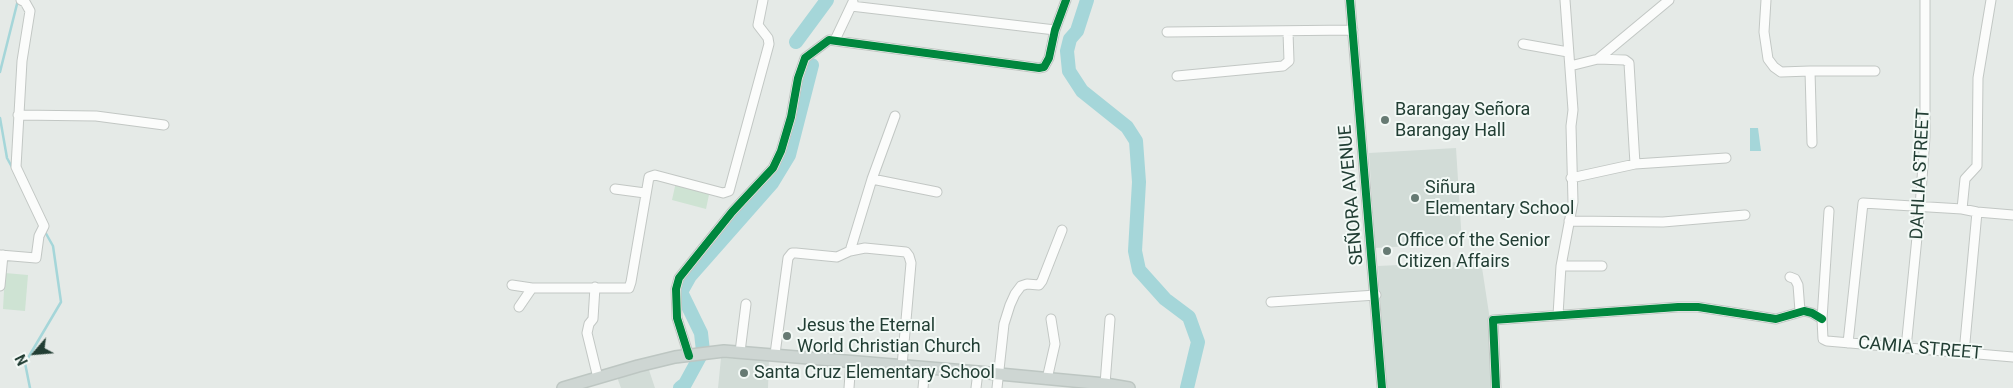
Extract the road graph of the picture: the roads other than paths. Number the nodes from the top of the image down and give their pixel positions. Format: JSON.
{"nodes":[{"id":1,"x":763,"y":0,"type":"edge"},
{"id":2,"x":1066,"y":0,"type":"edge"},
{"id":3,"x":1350,"y":0,"type":"edge"},
{"id":4,"x":1565,"y":0,"type":"edge"},
{"id":5,"x":1669,"y":0,"type":"edge"},
{"id":6,"x":1766,"y":0,"type":"edge"},
{"id":7,"x":1924,"y":0,"type":"edge"},
{"id":8,"x":1991,"y":0,"type":"edge"},
{"id":9,"x":23,"y":1,"type":"edge"},
{"id":10,"x":853,"y":3,"type":"edge"},
{"id":11,"x":1055,"y":30,"type":"junction"},
{"id":12,"x":1354,"y":30,"type":"junction"},
{"id":13,"x":1167,"y":32,"type":"dead end"},
{"id":14,"x":1288,"y":32,"type":"junction"},
{"id":15,"x":836,"y":40,"type":"junction"},
{"id":16,"x":1523,"y":44,"type":"dead end"},
{"id":17,"x":1568,"y":52,"type":"junction"},
{"id":18,"x":1598,"y":60,"type":"junction"},
{"id":19,"x":1570,"y":66,"type":"junction"},
{"id":20,"x":1810,"y":71,"type":"junction"},
{"id":21,"x":1875,"y":71,"type":"dead end"},
{"id":22,"x":1177,"y":76,"type":"dead end"},
{"id":23,"x":18,"y":115,"type":"junction"},
{"id":24,"x":895,"y":116,"type":"dead end"},
{"id":25,"x":164,"y":125,"type":"dead end"},
{"id":26,"x":1812,"y":143,"type":"dead end"},
{"id":27,"x":1726,"y":158,"type":"dead end"},
{"id":28,"x":1635,"y":164,"type":"junction"},
{"id":29,"x":1571,"y":178,"type":"junction"},
{"id":30,"x":872,"y":179,"type":"junction"},
{"id":31,"x":616,"y":189,"type":"dead end"},
{"id":32,"x":937,"y":192,"type":"dead end"},
{"id":33,"x":645,"y":193,"type":"junction"},
{"id":34,"x":1920,"y":207,"type":"junction"},
{"id":35,"x":1962,"y":209,"type":"junction"},
{"id":36,"x":1829,"y":211,"type":"dead end"},
{"id":37,"x":1977,"y":212,"type":"junction"},
{"id":38,"x":1745,"y":215,"type":"dead end"},
{"id":39,"x":2013,"y":215,"type":"edge"},
{"id":40,"x":1569,"y":221,"type":"junction"},
{"id":41,"x":1062,"y":230,"type":"dead end"},
{"id":42,"x":850,"y":251,"type":"junction"},
{"id":43,"x":1,"y":255,"type":"edge"},
{"id":44,"x":1561,"y":266,"type":"junction"},
{"id":45,"x":1602,"y":266,"type":"dead end"},
{"id":46,"x":1790,"y":278,"type":"dead end"},
{"id":47,"x":512,"y":284,"type":"dead end"},
{"id":48,"x":0,"y":286,"type":"edge"},
{"id":49,"x":595,"y":287,"type":"junction"},
{"id":50,"x":532,"y":288,"type":"junction"},
{"id":51,"x":1376,"y":295,"type":"junction"},
{"id":52,"x":1271,"y":302,"type":"dead end"},
{"id":53,"x":746,"y":304,"type":"dead end"},
{"id":54,"x":519,"y":307,"type":"dead end"},
{"id":55,"x":1800,"y":311,"type":"junction"},
{"id":56,"x":1558,"y":315,"type":"junction"},
{"id":57,"x":1051,"y":319,"type":"dead end"},
{"id":58,"x":1822,"y":319,"type":"junction"},
{"id":59,"x":1110,"y":320,"type":"dead end"},
{"id":60,"x":1848,"y":343,"type":"junction"},
{"id":61,"x":1906,"y":348,"type":"junction"},
{"id":62,"x":740,"y":352,"type":"junction"},
{"id":63,"x":1964,"y":353,"type":"junction"},
{"id":64,"x":775,"y":354,"type":"junction"},
{"id":65,"x":692,"y":355,"type":"junction"},
{"id":66,"x":2013,"y":357,"type":"edge"},
{"id":67,"x":851,"y":361,"type":"junction"},
{"id":68,"x":902,"y":366,"type":"junction"},
{"id":69,"x":925,"y":368,"type":"junction"},
{"id":70,"x":978,"y":372,"type":"junction"},
{"id":71,"x":999,"y":374,"type":"junction"},
{"id":72,"x":598,"y":378,"type":"junction"},
{"id":73,"x":1048,"y":378,"type":"junction"},
{"id":74,"x":1105,"y":384,"type":"junction"},
{"id":75,"x":563,"y":388,"type":"edge"},
{"id":76,"x":849,"y":388,"type":"edge"},
{"id":77,"x":923,"y":388,"type":"edge"},
{"id":78,"x":976,"y":388,"type":"edge"},
{"id":79,"x":997,"y":388,"type":"edge"},
{"id":80,"x":1129,"y":388,"type":"edge"},
{"id":81,"x":1382,"y":388,"type":"edge"},
{"id":82,"x":1496,"y":388,"type":"edge"}],
"edges":[{"from":1,"to":33,"type":"street"},
{"from":2,"to":11,"type":"street"},
{"from":3,"to":12,"type":"street","name":"SEÑORA AVENUE"},
{"from":4,"to":17,"type":"street"},
{"from":5,"to":18,"type":"street"},
{"from":6,"to":20,"type":"street"},
{"from":7,"to":34,"type":"street","name":"DAHLIA STREET"},
{"from":8,"to":35,"type":"street"},
{"from":9,"to":23,"type":"street"},
{"from":10,"to":11,"type":"street"},
{"from":10,"to":15,"type":"street"},
{"from":11,"to":15,"type":"street"},
{"from":12,"to":14,"type":"street"},
{"from":12,"to":51,"type":"street","name":"SEÑORA AVENUE"},
{"from":13,"to":14,"type":"street"},
{"from":14,"to":22,"type":"street"},
{"from":15,"to":65,"type":"street"},
{"from":16,"to":17,"type":"street"},
{"from":17,"to":19,"type":"street"},
{"from":18,"to":19,"type":"street"},
{"from":18,"to":28,"type":"street"},
{"from":19,"to":29,"type":"street"},
{"from":20,"to":21,"type":"street"},
{"from":20,"to":26,"type":"street"},
{"from":23,"to":25,"type":"street"},
{"from":23,"to":43,"type":"street"},
{"from":24,"to":30,"type":"street"},
{"from":27,"to":28,"type":"street"},
{"from":28,"to":29,"type":"street"},
{"from":29,"to":40,"type":"street"},
{"from":30,"to":32,"type":"street"},
{"from":30,"to":42,"type":"street"},
{"from":31,"to":33,"type":"street"},
{"from":33,"to":49,"type":"street"},
{"from":34,"to":35,"type":"street"},
{"from":34,"to":60,"type":"street"},
{"from":34,"to":61,"type":"street","name":"DAHLIA STREET"},
{"from":35,"to":37,"type":"street"},
{"from":36,"to":58,"type":"street"},
{"from":37,"to":39,"type":"street"},
{"from":37,"to":63,"type":"street"},
{"from":38,"to":40,"type":"street"},
{"from":40,"to":44,"type":"street"},
{"from":41,"to":71,"type":"street"},
{"from":42,"to":64,"type":"street"},
{"from":42,"to":68,"type":"street"},
{"from":43,"to":48,"type":"street"},
{"from":44,"to":45,"type":"street"},
{"from":44,"to":56,"type":"street"},
{"from":46,"to":55,"type":"street"},
{"from":47,"to":50,"type":"street"},
{"from":49,"to":50,"type":"street"},
{"from":49,"to":72,"type":"street"},
{"from":50,"to":54,"type":"street"},
{"from":51,"to":52,"type":"street"},
{"from":51,"to":81,"type":"street","name":"SEÑORA AVENUE"},
{"from":53,"to":62,"type":"street"},
{"from":55,"to":56,"type":"street"},
{"from":55,"to":58,"type":"street"},
{"from":56,"to":82,"type":"street"},
{"from":57,"to":73,"type":"street"},
{"from":58,"to":60,"type":"street","name":"CAMIA STREET"},
{"from":59,"to":74,"type":"street"},
{"from":60,"to":61,"type":"street","name":"CAMIA STREET"},
{"from":61,"to":63,"type":"street","name":"CAMIA STREET"},
{"from":62,"to":64,"type":"main road"},
{"from":62,"to":65,"type":"main road"},
{"from":63,"to":66,"type":"street","name":"CAMIA STREET"},
{"from":64,"to":67,"type":"main road"},
{"from":65,"to":72,"type":"main road"},
{"from":67,"to":68,"type":"main road"},
{"from":67,"to":76,"type":"street"},
{"from":68,"to":69,"type":"main road"},
{"from":69,"to":70,"type":"main road"},
{"from":69,"to":77,"type":"street"},
{"from":70,"to":71,"type":"main road"},
{"from":70,"to":78,"type":"street"},
{"from":71,"to":73,"type":"main road"},
{"from":71,"to":79,"type":"street"},
{"from":72,"to":75,"type":"main road"},
{"from":73,"to":74,"type":"main road"},
{"from":74,"to":80,"type":"main road"}]}
